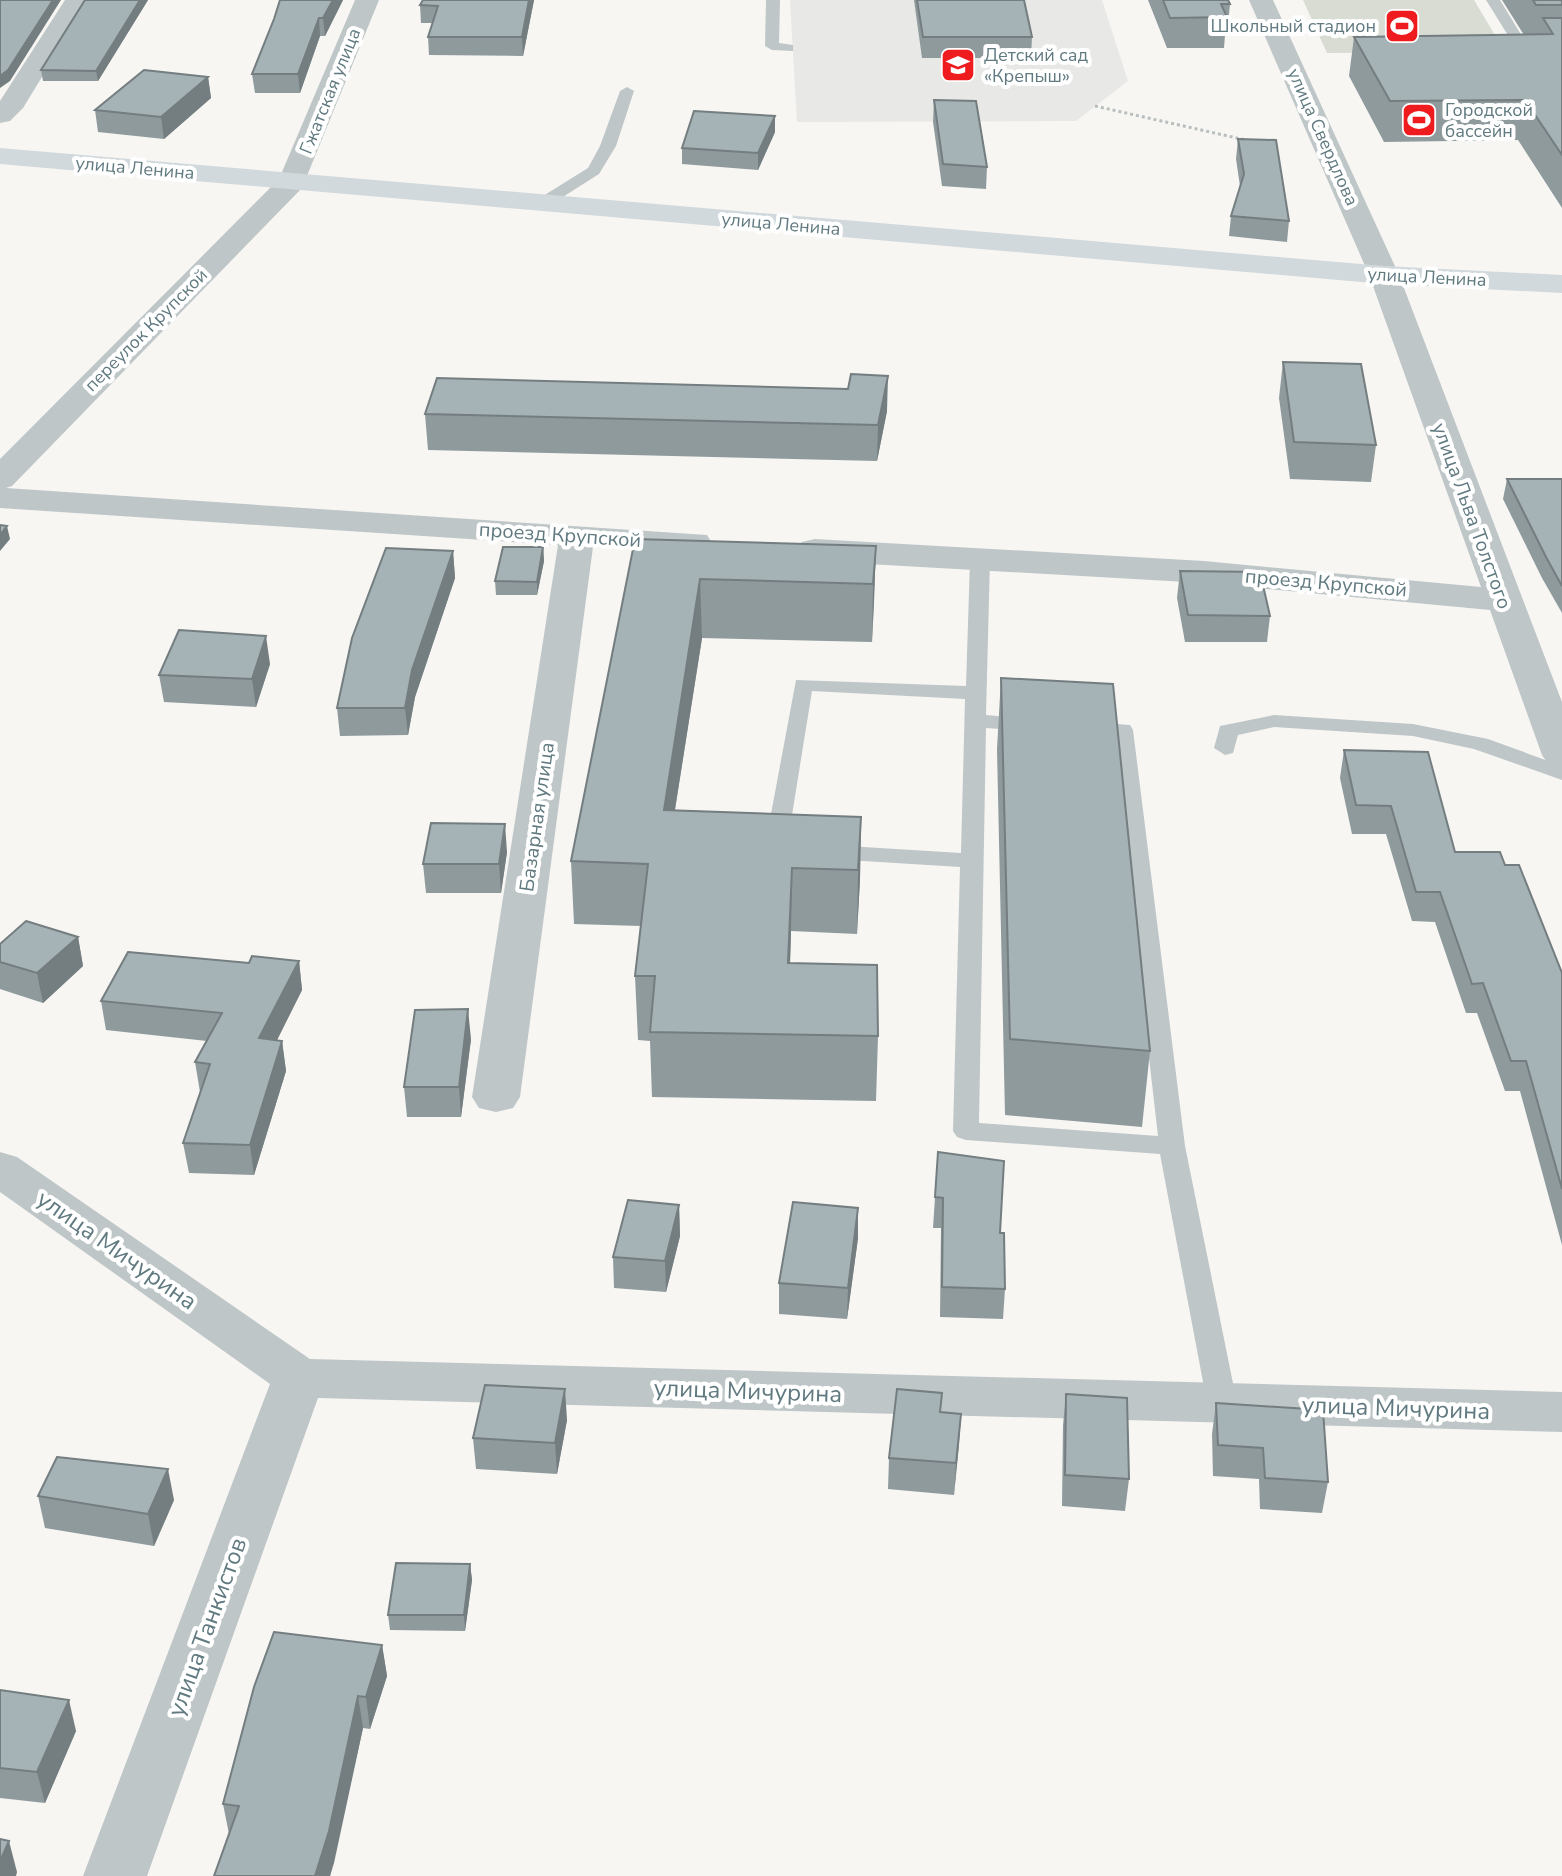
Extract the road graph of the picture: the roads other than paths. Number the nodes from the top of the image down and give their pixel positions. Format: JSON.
{"nodes":[{"id":1,"x":77,"y":0,"type":"edge"},
{"id":2,"x":367,"y":0,"type":"edge"},
{"id":3,"x":773,"y":0,"type":"edge"},
{"id":4,"x":1261,"y":0,"type":"edge"},
{"id":5,"x":1493,"y":0,"type":"edge"},
{"id":6,"x":788,"y":48,"type":"dead end"},
{"id":7,"x":1562,"y":50,"type":"edge"},
{"id":8,"x":627,"y":91,"type":"dead end"},
{"id":9,"x":0,"y":115,"type":"edge"},
{"id":10,"x":0,"y":156,"type":"edge"},
{"id":11,"x":292,"y":182,"type":"junction"},
{"id":12,"x":541,"y":204,"type":"junction"},
{"id":13,"x":1384,"y":275,"type":"junction"},
{"id":14,"x":1562,"y":284,"type":"edge"},
{"id":15,"x":0,"y":479,"type":"edge"},
{"id":16,"x":0,"y":498,"type":"edge"},
{"id":17,"x":577,"y":537,"type":"junction"},
{"id":18,"x":733,"y":545,"type":"edge"},
{"id":19,"x":780,"y":548,"type":"edge"},
{"id":20,"x":980,"y":560,"type":"junction"},
{"id":21,"x":1503,"y":600,"type":"junction"},
{"id":22,"x":976,"y":693,"type":"junction"},
{"id":23,"x":975,"y":721,"type":"junction"},
{"id":24,"x":1225,"y":748,"type":"dead end"},
{"id":25,"x":1562,"y":755,"type":"edge"},
{"id":26,"x":1562,"y":773,"type":"edge"},
{"id":27,"x":972,"y":861,"type":"junction"},
{"id":28,"x":496,"y":1097,"type":"dead end"},
{"id":29,"x":1172,"y":1146,"type":"junction"},
{"id":30,"x":8,"y":1187,"type":"edge"},
{"id":31,"x":299,"y":1378,"type":"junction"},
{"id":32,"x":1222,"y":1403,"type":"junction"},
{"id":33,"x":1562,"y":1412,"type":"edge"},
{"id":34,"x":115,"y":1876,"type":"edge"}],
"edges":[{"from":1,"to":9,"type":"street"},
{"from":2,"to":11,"type":"street","name":"Гжатская улица"},
{"from":3,"to":6,"type":"lane"},
{"from":4,"to":13,"type":"street","name":"улица Свердлова"},
{"from":5,"to":7,"type":"lane"},
{"from":8,"to":12,"type":"lane"},
{"from":10,"to":11,"type":"main road","name":"улица Ленина"},
{"from":11,"to":12,"type":"main road","name":"улица Ленина"},
{"from":11,"to":15,"type":"street","name":"переулок Крупской"},
{"from":12,"to":13,"type":"main road","name":"улица Ленина"},
{"from":13,"to":14,"type":"main road","name":"улица Ленина"},
{"from":13,"to":21,"type":"street","name":"улица Льва Толстого"},
{"from":16,"to":17,"type":"street","name":"проезд Крупской"},
{"from":17,"to":18,"type":"street","name":"проезд Крупской"},
{"from":17,"to":28,"type":"street","name":"Базарная улица"},
{"from":19,"to":20,"type":"street","name":"проезд Крупской"},
{"from":20,"to":21,"type":"street","name":"проезд Крупской"},
{"from":20,"to":22,"type":"lane"},
{"from":21,"to":25,"type":"street","name":"улица Льва Толстого"},
{"from":22,"to":23,"type":"lane"},
{"from":22,"to":27,"type":"lane"},
{"from":23,"to":27,"type":"lane"},
{"from":23,"to":29,"type":"lane"},
{"from":24,"to":26,"type":"lane"},
{"from":27,"to":29,"type":"lane"},
{"from":29,"to":32,"type":"lane"},
{"from":30,"to":31,"type":"street","name":"улица Мичурина"},
{"from":31,"to":32,"type":"street","name":"улица Мичурина"},
{"from":31,"to":34,"type":"street","name":"улица Танкистов"},
{"from":32,"to":33,"type":"street","name":"улица Мичурина"}]}
